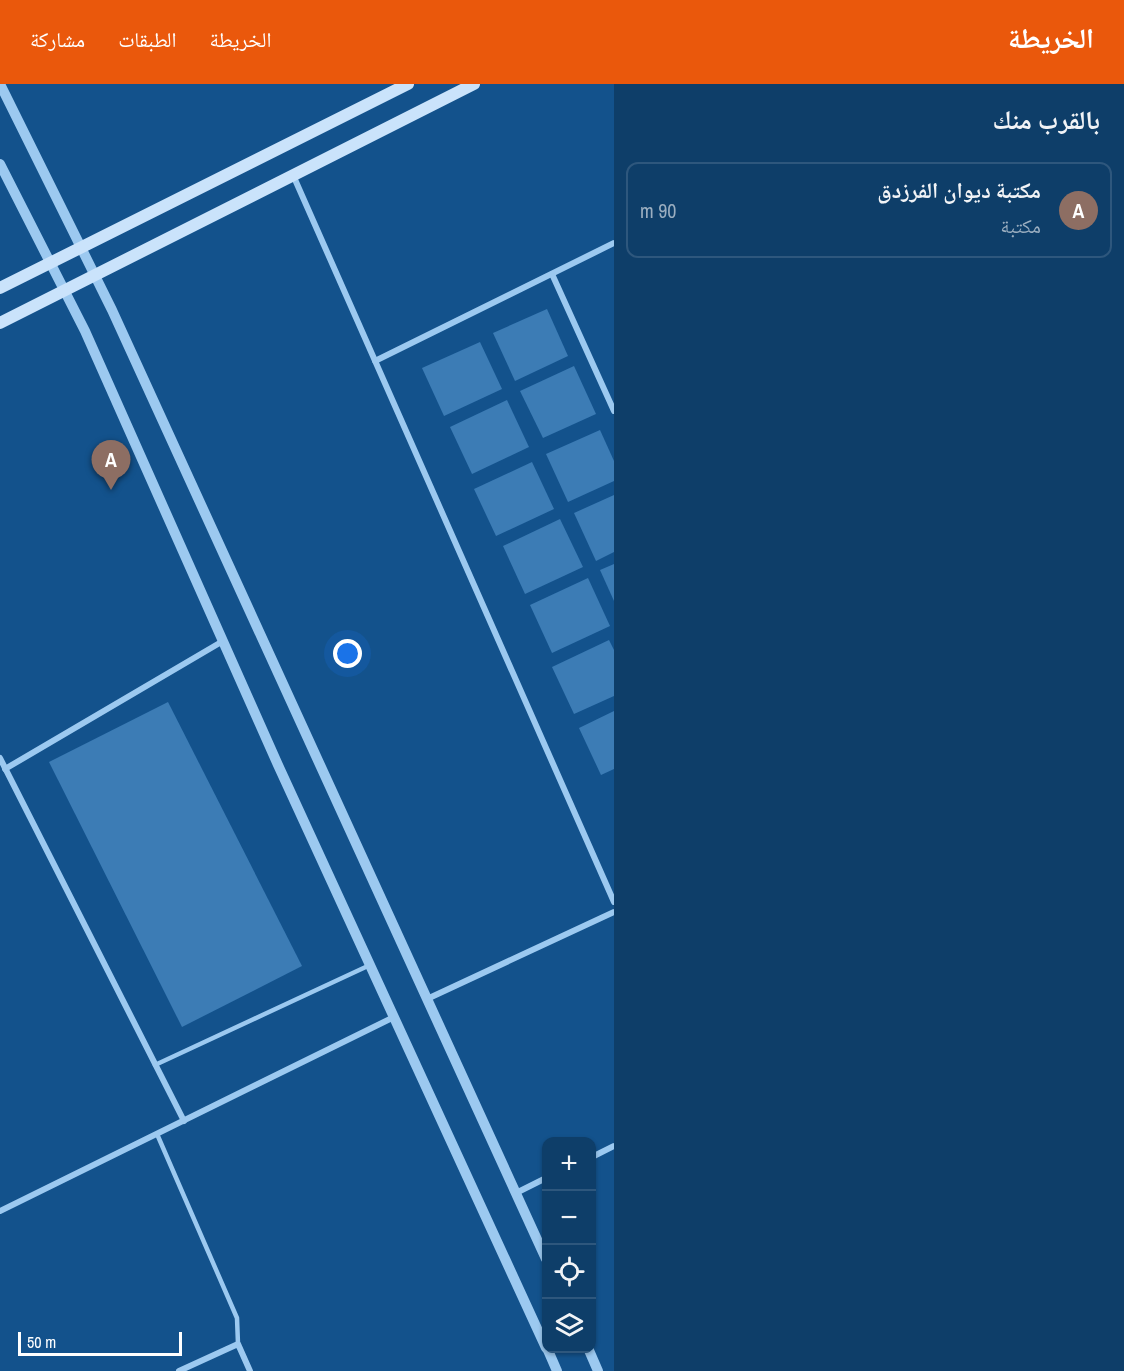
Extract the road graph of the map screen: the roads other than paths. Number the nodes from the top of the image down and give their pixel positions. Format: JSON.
{"nodes":[{"id":1,"x":0,"y":84,"type":"edge"},
{"id":2,"x":408,"y":84,"type":"edge"},
{"id":3,"x":474,"y":84,"type":"edge"},
{"id":4,"x":0,"y":164,"type":"edge"},
{"id":5,"x":293,"y":176,"type":"junction"},
{"id":6,"x":614,"y":243,"type":"edge"},
{"id":7,"x":81,"y":247,"type":"junction"},
{"id":8,"x":50,"y":263,"type":"junction"},
{"id":9,"x":552,"y":274,"type":"junction"},
{"id":10,"x":95,"y":275,"type":"junction"},
{"id":11,"x":0,"y":288,"type":"edge"},
{"id":12,"x":64,"y":291,"type":"junction"},
{"id":13,"x":0,"y":323,"type":"edge"},
{"id":14,"x":375,"y":361,"type":"junction"},
{"id":15,"x":614,"y":411,"type":"edge"},
{"id":16,"x":223,"y":641,"type":"junction"},
{"id":17,"x":0,"y":758,"type":"edge"},
{"id":18,"x":5,"y":768,"type":"junction"},
{"id":19,"x":614,"y":902,"type":"edge"},
{"id":20,"x":614,"y":912,"type":"edge"},
{"id":21,"x":370,"y":965,"type":"junction"},
{"id":22,"x":428,"y":999,"type":"junction"},
{"id":23,"x":394,"y":1017,"type":"junction"},
{"id":24,"x":155,"y":1065,"type":"junction"},
{"id":25,"x":184,"y":1121,"type":"junction"},
{"id":26,"x":157,"y":1134,"type":"junction"},
{"id":27,"x":614,"y":1146,"type":"edge"},
{"id":28,"x":596,"y":1155,"type":"edge"},
{"id":29,"x":542,"y":1180,"type":"edge"},
{"id":30,"x":516,"y":1193,"type":"junction"},
{"id":31,"x":0,"y":1211,"type":"edge"},
{"id":32,"x":542,"y":1250,"type":"edge"},
{"id":33,"x":542,"y":1337,"type":"edge"},
{"id":34,"x":238,"y":1344,"type":"junction"},
{"id":35,"x":549,"y":1353,"type":"edge"},
{"id":36,"x":590,"y":1353,"type":"edge"},
{"id":37,"x":179,"y":1371,"type":"edge"},
{"id":38,"x":250,"y":1371,"type":"edge"},
{"id":39,"x":557,"y":1371,"type":"edge"},
{"id":40,"x":598,"y":1371,"type":"edge"}],
"edges":[{"from":1,"to":7,"type":"street"},
{"from":2,"to":7,"type":"main road"},
{"from":3,"to":5,"type":"main road"},
{"from":4,"to":8,"type":"street"},
{"from":5,"to":10,"type":"main road"},
{"from":5,"to":14,"type":"street"},
{"from":6,"to":9,"type":"street"},
{"from":7,"to":8,"type":"main road"},
{"from":7,"to":10,"type":"street"},
{"from":8,"to":11,"type":"main road"},
{"from":8,"to":12,"type":"street"},
{"from":9,"to":14,"type":"street"},
{"from":9,"to":15,"type":"street"},
{"from":10,"to":12,"type":"main road"},
{"from":10,"to":22,"type":"street"},
{"from":12,"to":13,"type":"main road"},
{"from":12,"to":16,"type":"street"},
{"from":14,"to":19,"type":"street"},
{"from":16,"to":18,"type":"street"},
{"from":16,"to":21,"type":"street"},
{"from":17,"to":18,"type":"street"},
{"from":18,"to":24,"type":"street"},
{"from":20,"to":22,"type":"street"},
{"from":21,"to":23,"type":"street"},
{"from":21,"to":24,"type":"lane"},
{"from":22,"to":30,"type":"street"},
{"from":23,"to":25,"type":"street"},
{"from":23,"to":33,"type":"street"},
{"from":24,"to":25,"type":"street"},
{"from":25,"to":26,"type":"street"},
{"from":26,"to":31,"type":"street"},
{"from":26,"to":34,"type":"lane"},
{"from":27,"to":28,"type":"street"},
{"from":29,"to":30,"type":"street"},
{"from":30,"to":32,"type":"street"},
{"from":34,"to":37,"type":"street"},
{"from":34,"to":38,"type":"street"},
{"from":35,"to":39,"type":"street"},
{"from":36,"to":40,"type":"street"}]}
